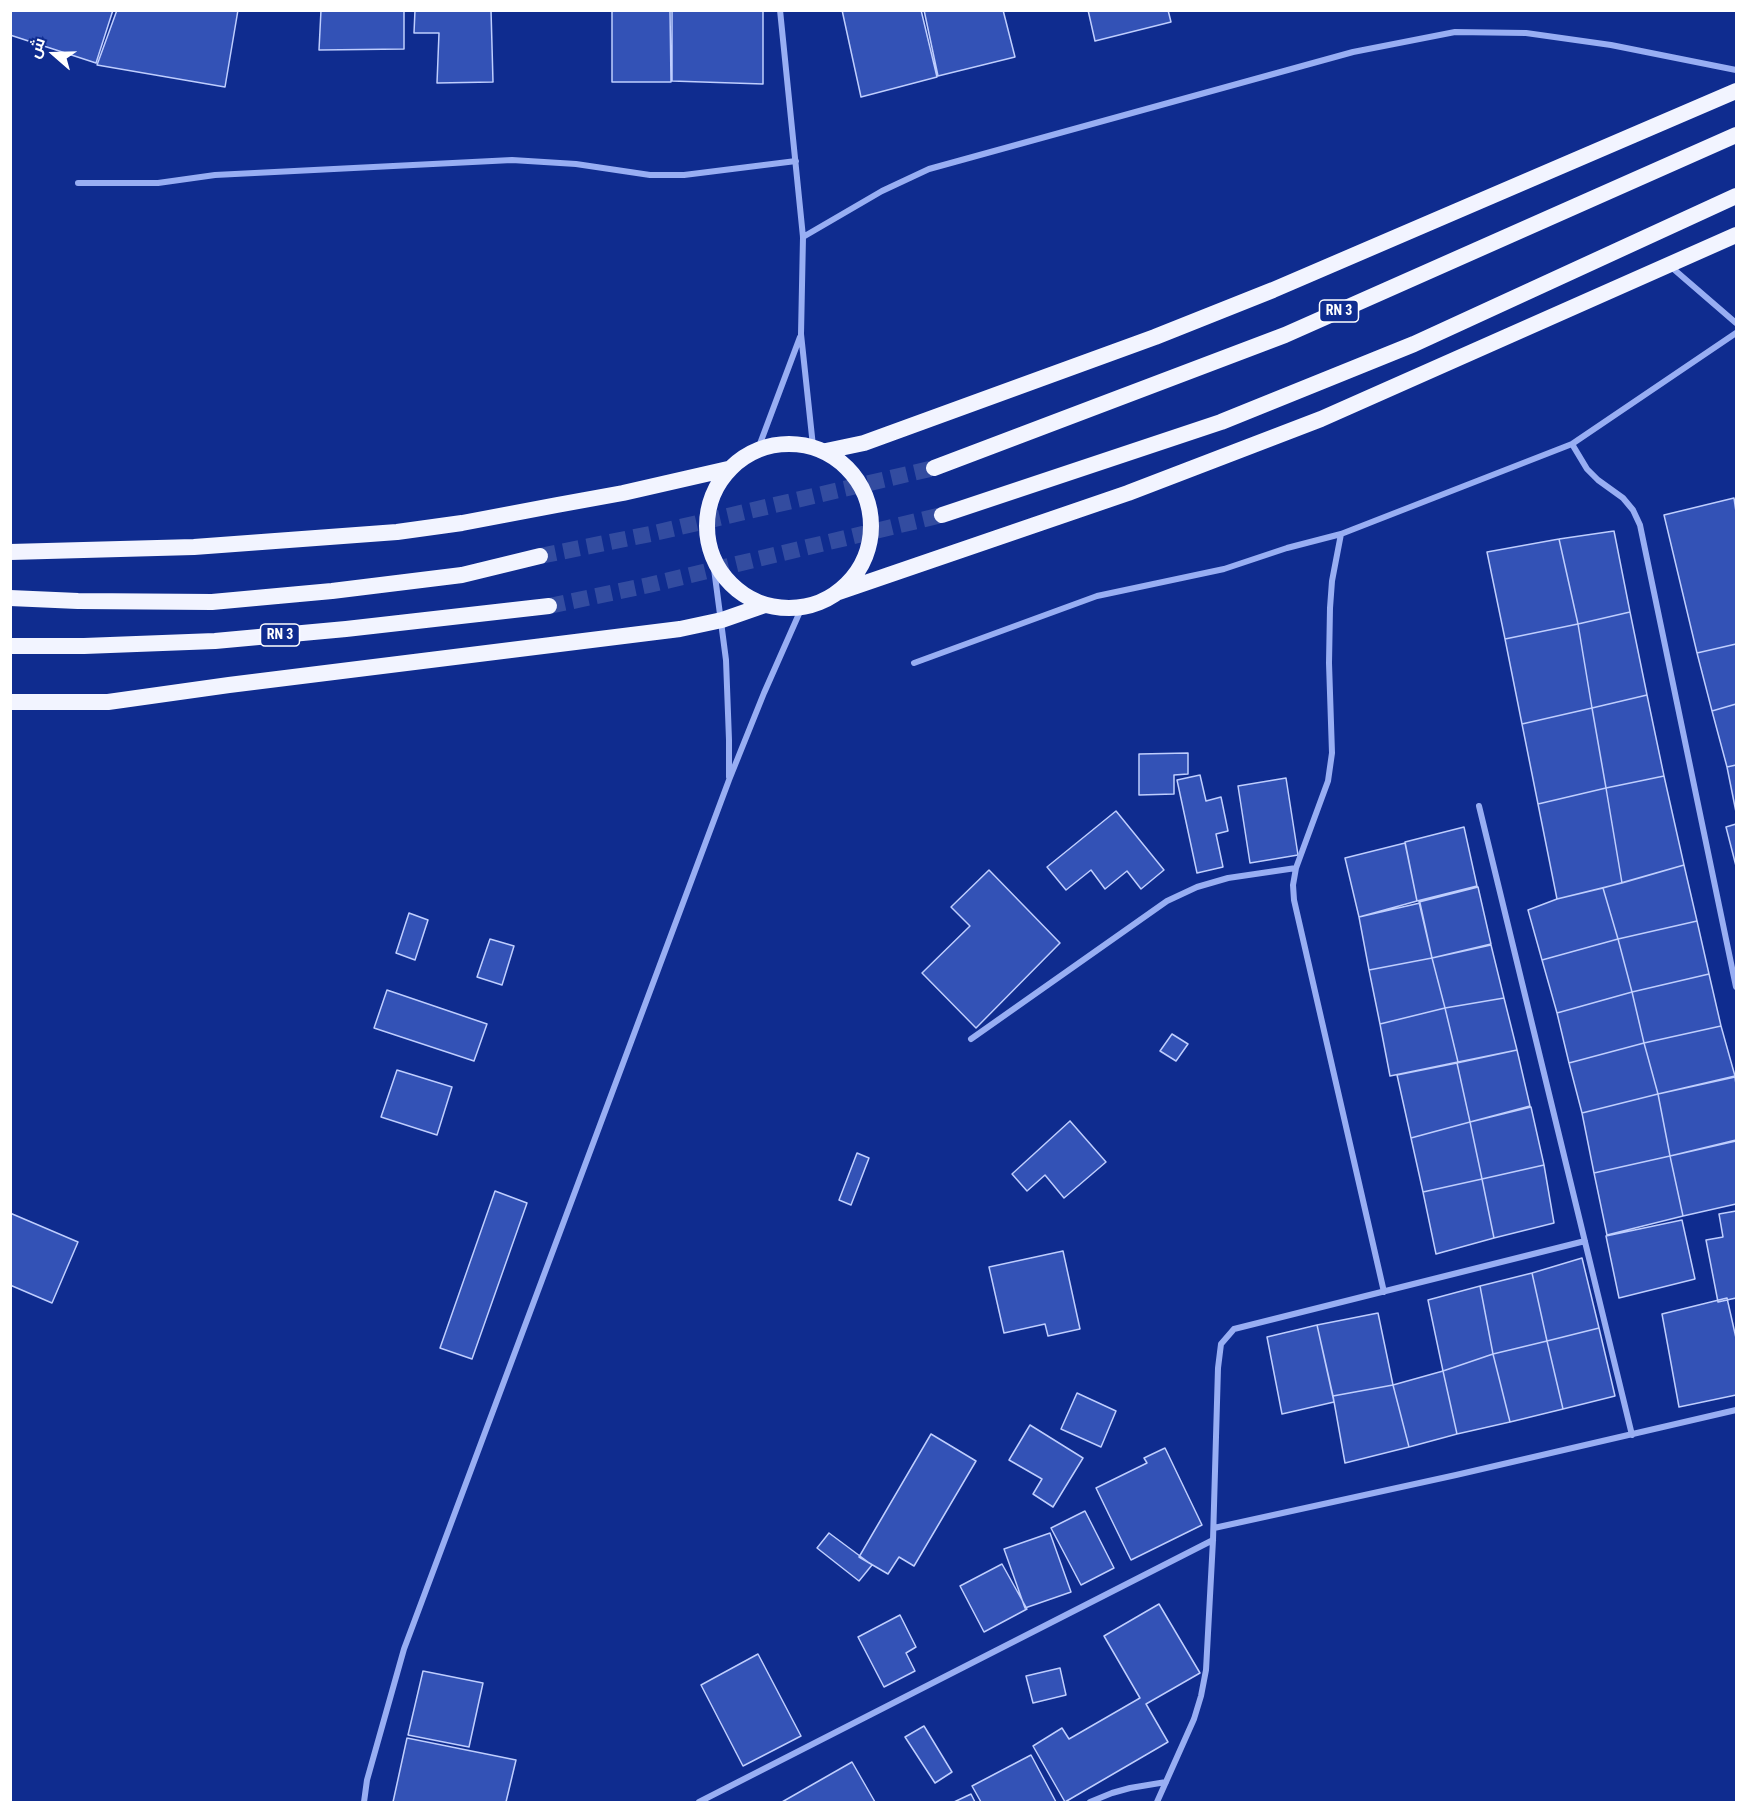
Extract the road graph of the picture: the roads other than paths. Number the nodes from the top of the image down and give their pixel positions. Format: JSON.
{"nodes":[{"id":1,"x":780,"y":10,"type":"edge"},
{"id":2,"x":1737,"y":70,"type":"edge"},
{"id":3,"x":1737,"y":91,"type":"edge"},
{"id":4,"x":1737,"y":135,"type":"edge"},
{"id":5,"x":796,"y":161,"type":"junction"},
{"id":6,"x":78,"y":183,"type":"dead end"},
{"id":7,"x":1737,"y":196,"type":"edge"},
{"id":8,"x":1737,"y":235,"type":"edge"},
{"id":9,"x":803,"y":237,"type":"junction"},
{"id":10,"x":1670,"y":266,"type":"junction"},
{"id":11,"x":1737,"y":322,"type":"edge"},
{"id":12,"x":1737,"y":333,"type":"edge"},
{"id":13,"x":801,"y":334,"type":"junction"},
{"id":14,"x":1572,"y":444,"type":"junction"},
{"id":15,"x":758,"y":449,"type":"junction"},
{"id":16,"x":819,"y":449,"type":"junction"},
{"id":17,"x":934,"y":468,"type":"tunnel mouth"},
{"id":18,"x":728,"y":469,"type":"junction"},
{"id":19,"x":942,"y":515,"type":"tunnel mouth"},
{"id":20,"x":1341,"y":534,"type":"junction"},
{"id":21,"x":10,"y":552,"type":"edge"},
{"id":22,"x":540,"y":556,"type":"tunnel mouth"},
{"id":23,"x":713,"y":561,"type":"junction"},
{"id":24,"x":837,"y":593,"type":"junction"},
{"id":25,"x":10,"y":598,"type":"edge"},
{"id":26,"x":765,"y":605,"type":"junction"},
{"id":27,"x":549,"y":606,"type":"tunnel mouth"},
{"id":28,"x":802,"y":607,"type":"junction"},
{"id":29,"x":722,"y":620,"type":"junction"},
{"id":30,"x":10,"y":646,"type":"edge"},
{"id":31,"x":914,"y":663,"type":"dead end"},
{"id":32,"x":10,"y":702,"type":"edge"},
{"id":33,"x":729,"y":780,"type":"junction"},
{"id":34,"x":1479,"y":806,"type":"dead end"},
{"id":35,"x":1296,"y":868,"type":"junction"},
{"id":36,"x":1737,"y":987,"type":"edge"},
{"id":37,"x":971,"y":1040,"type":"dead end"},
{"id":38,"x":1585,"y":1241,"type":"junction"},
{"id":39,"x":1384,"y":1292,"type":"junction"},
{"id":40,"x":1737,"y":1410,"type":"edge"},
{"id":41,"x":1632,"y":1435,"type":"junction"},
{"id":42,"x":1214,"y":1528,"type":"junction"},
{"id":43,"x":1213,"y":1540,"type":"junction"},
{"id":44,"x":1166,"y":1782,"type":"junction"},
{"id":45,"x":364,"y":1803,"type":"edge"},
{"id":46,"x":699,"y":1803,"type":"edge"},
{"id":47,"x":1090,"y":1803,"type":"edge"},
{"id":48,"x":1157,"y":1803,"type":"edge"}],
"edges":[{"from":1,"to":5,"type":"street"},
{"from":2,"to":9,"type":"street"},
{"from":3,"to":16,"type":"highway"},
{"from":4,"to":17,"type":"highway","number":"RN 3"},
{"from":5,"to":6,"type":"street"},
{"from":5,"to":9,"type":"street"},
{"from":7,"to":19,"type":"highway"},
{"from":8,"to":10,"type":"highway"},
{"from":9,"to":13,"type":"street"},
{"from":10,"to":11,"type":"street"},
{"from":10,"to":24,"type":"highway"},
{"from":12,"to":14,"type":"street"},
{"from":13,"to":15,"type":"street"},
{"from":13,"to":16,"type":"street"},
{"from":14,"to":20,"type":"street"},
{"from":14,"to":36,"type":"street"},
{"from":15,"to":16,"type":"highway"},
{"from":15,"to":18,"type":"highway"},
{"from":16,"to":24,"type":"highway"},
{"from":18,"to":21,"type":"highway"},
{"from":18,"to":23,"type":"highway"},
{"from":20,"to":31,"type":"street"},
{"from":20,"to":35,"type":"street"},
{"from":22,"to":25,"type":"highway"},
{"from":23,"to":26,"type":"highway"},
{"from":23,"to":29,"type":"street"},
{"from":24,"to":28,"type":"highway"},
{"from":26,"to":28,"type":"highway"},
{"from":26,"to":29,"type":"highway"},
{"from":27,"to":30,"type":"highway","number":"RN 3"},
{"from":28,"to":33,"type":"street"},
{"from":29,"to":32,"type":"highway"},
{"from":29,"to":33,"type":"street"},
{"from":33,"to":45,"type":"street"},
{"from":34,"to":38,"type":"street"},
{"from":35,"to":37,"type":"street"},
{"from":35,"to":39,"type":"street"},
{"from":38,"to":39,"type":"street"},
{"from":38,"to":41,"type":"street"},
{"from":39,"to":42,"type":"street"},
{"from":40,"to":41,"type":"street"},
{"from":41,"to":42,"type":"street"},
{"from":42,"to":43,"type":"street"},
{"from":43,"to":44,"type":"street"},
{"from":43,"to":46,"type":"street"},
{"from":44,"to":47,"type":"street"},
{"from":44,"to":48,"type":"street"}]}
